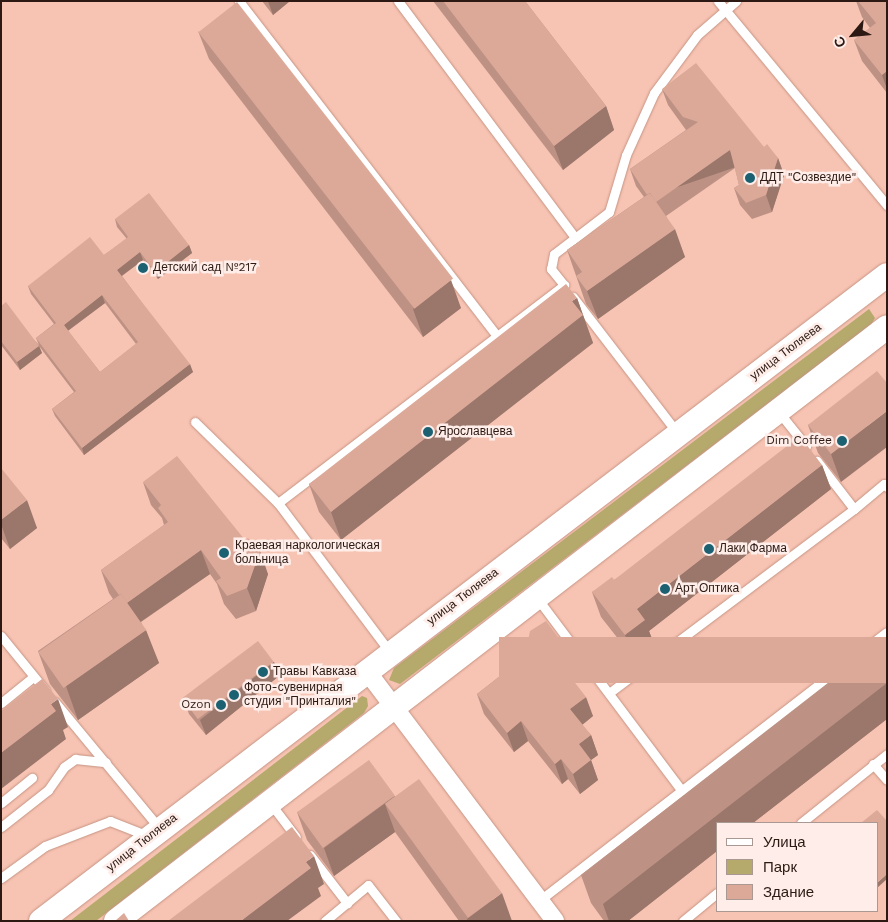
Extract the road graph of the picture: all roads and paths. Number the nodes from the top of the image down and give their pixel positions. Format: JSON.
{"nodes":[{"id":1,"x":239,"y":1,"type":"edge"},
{"id":2,"x":398,"y":1,"type":"edge"},
{"id":3,"x":718,"y":1,"type":"edge"},
{"id":4,"x":736,"y":1,"type":"edge"},
{"id":5,"x":725,"y":10,"type":"junction"},
{"id":6,"x":887,"y":205,"type":"edge"},
{"id":7,"x":574,"y":236,"type":"junction"},
{"id":8,"x":884,"y":283,"type":"edge"},
{"id":9,"x":564,"y":285,"type":"junction"},
{"id":10,"x":887,"y":328,"type":"edge"},
{"id":11,"x":496,"y":335,"type":"junction"},
{"id":12,"x":778,"y":411,"type":"junction"},
{"id":13,"x":195,"y":422,"type":"dead end"},
{"id":14,"x":678,"y":434,"type":"junction"},
{"id":15,"x":887,"y":487,"type":"edge"},
{"id":16,"x":278,"y":503,"type":"junction"},
{"id":17,"x":854,"y":509,"type":"junction"},
{"id":18,"x":535,"y":596,"type":"junction"},
{"id":19,"x":887,"y":632,"type":"edge"},
{"id":20,"x":1,"y":636,"type":"edge"},
{"id":21,"x":390,"y":652,"type":"junction"},
{"id":22,"x":366,"y":670,"type":"junction"},
{"id":23,"x":34,"y":677,"type":"junction"},
{"id":24,"x":609,"y":692,"type":"junction"},
{"id":25,"x":1,"y":703,"type":"edge"},
{"id":26,"x":393,"y":707,"type":"junction"},
{"id":27,"x":887,"y":754,"type":"edge"},
{"id":28,"x":106,"y":762,"type":"junction"},
{"id":29,"x":874,"y":764,"type":"junction"},
{"id":30,"x":32,"y":778,"type":"dead end"},
{"id":31,"x":887,"y":780,"type":"edge"},
{"id":32,"x":682,"y":790,"type":"junction"},
{"id":33,"x":268,"y":801,"type":"junction"},
{"id":34,"x":1,"y":803,"type":"edge"},
{"id":35,"x":802,"y":822,"type":"edge"},
{"id":36,"x":1,"y":827,"type":"edge"},
{"id":37,"x":156,"y":833,"type":"junction"},
{"id":38,"x":1,"y":878,"type":"edge"},
{"id":39,"x":716,"y":894,"type":"edge"},
{"id":40,"x":540,"y":900,"type":"junction"},
{"id":41,"x":346,"y":903,"type":"junction"},
{"id":42,"x":550,"y":919,"type":"edge"},
{"id":43,"x":41,"y":921,"type":"edge"},
{"id":44,"x":116,"y":921,"type":"edge"},
{"id":45,"x":325,"y":921,"type":"edge"},
{"id":46,"x":396,"y":921,"type":"edge"},
{"id":47,"x":683,"y":921,"type":"edge"}],
"edges":[{"from":1,"to":11,"type":"lane"},
{"from":2,"to":7,"type":"lane"},
{"from":3,"to":5,"type":"lane"},
{"from":4,"to":5,"type":"lane"},
{"from":5,"to":6,"type":"lane"},
{"from":5,"to":7,"type":"lane"},
{"from":7,"to":9,"type":"lane"},
{"from":8,"to":14,"type":"main road","name":"улица Тюляева"},
{"from":9,"to":11,"type":"lane"},
{"from":9,"to":14,"type":"lane"},
{"from":10,"to":12,"type":"main road"},
{"from":11,"to":16,"type":"lane"},
{"from":12,"to":17,"type":"lane"},
{"from":12,"to":18,"type":"main road"},
{"from":13,"to":16,"type":"lane"},
{"from":14,"to":21,"type":"main road","name":"улица Тюляева"},
{"from":15,"to":17,"type":"lane"},
{"from":16,"to":21,"type":"lane"},
{"from":17,"to":24,"type":"lane"},
{"from":18,"to":24,"type":"lane"},
{"from":18,"to":26,"type":"main road"},
{"from":19,"to":32,"type":"lane"},
{"from":20,"to":23,"type":"lane"},
{"from":21,"to":22,"type":"main road","name":"улица Тюляева"},
{"from":22,"to":26,"type":"street"},
{"from":22,"to":37,"type":"main road","name":"улица Тюляева"},
{"from":23,"to":25,"type":"lane"},
{"from":23,"to":28,"type":"lane"},
{"from":24,"to":32,"type":"lane"},
{"from":26,"to":33,"type":"main road"},
{"from":26,"to":40,"type":"street"},
{"from":27,"to":29,"type":"lane"},
{"from":28,"to":36,"type":"lane"},
{"from":28,"to":37,"type":"lane"},
{"from":29,"to":31,"type":"lane"},
{"from":29,"to":35,"type":"lane"},
{"from":30,"to":34,"type":"lane"},
{"from":32,"to":40,"type":"lane"},
{"from":33,"to":41,"type":"lane"},
{"from":33,"to":44,"type":"main road"},
{"from":37,"to":38,"type":"lane"},
{"from":37,"to":43,"type":"main road","name":"улица Тюляева"},
{"from":39,"to":47,"type":"lane"},
{"from":40,"to":42,"type":"street"},
{"from":41,"to":45,"type":"lane"},
{"from":41,"to":46,"type":"lane"}]}
